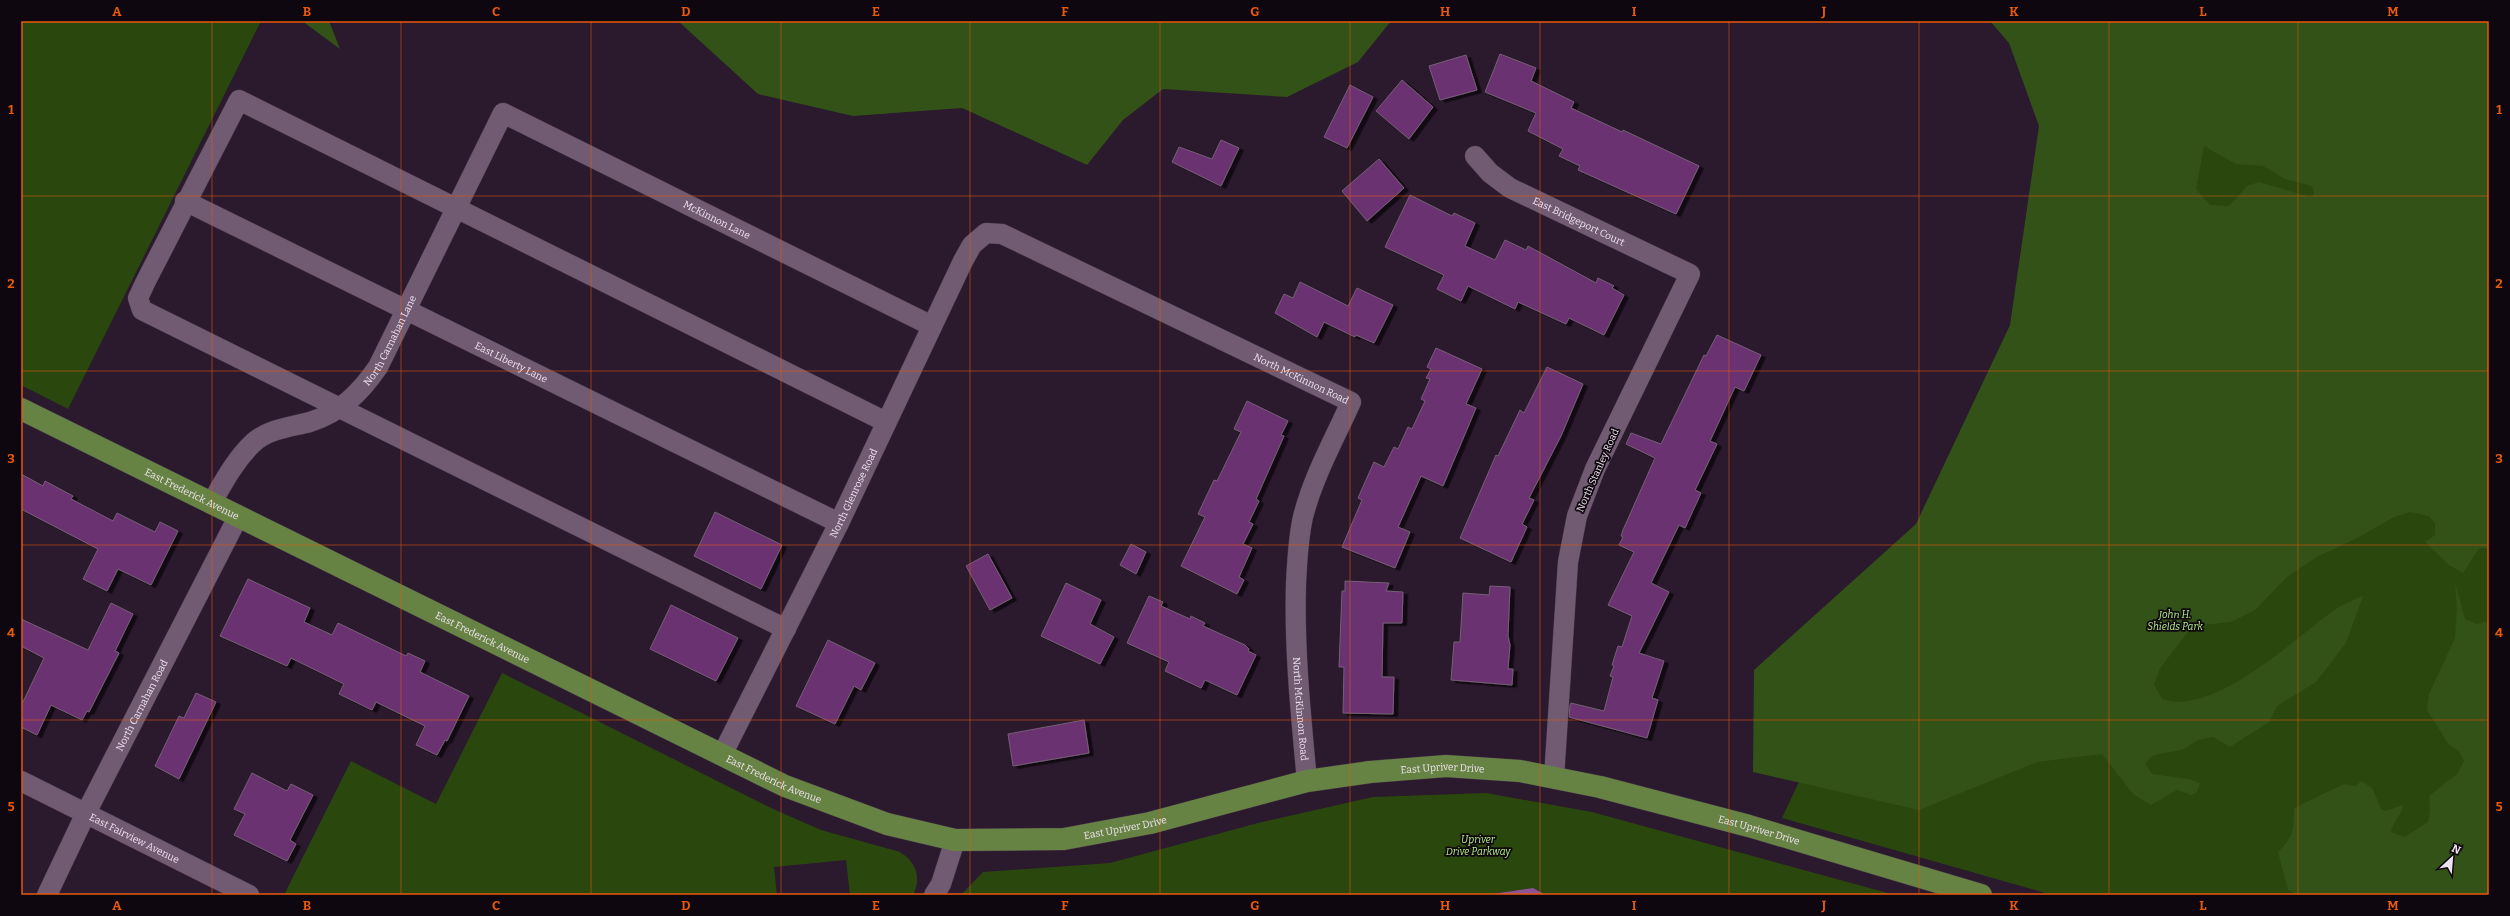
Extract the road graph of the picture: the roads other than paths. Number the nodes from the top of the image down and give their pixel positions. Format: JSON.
{"nodes":[{"id":1,"x":503,"y":113,"type":"joint"},
{"id":2,"x":1475,"y":156,"type":"dead end"},
{"id":3,"x":185,"y":201,"type":"junction"},
{"id":4,"x":455,"y":208,"type":"junction"},
{"id":5,"x":986,"y":233,"type":"joint"},
{"id":6,"x":1690,"y":274,"type":"joint"},
{"id":7,"x":405,"y":309,"type":"junction"},
{"id":8,"x":932,"y":326,"type":"junction"},
{"id":9,"x":340,"y":408,"type":"junction"},
{"id":10,"x":21,"y":409,"type":"edge"},
{"id":11,"x":886,"y":422,"type":"junction"},
{"id":12,"x":211,"y":504,"type":"junction"},
{"id":13,"x":238,"y":517,"type":"junction"},
{"id":14,"x":839,"y":523,"type":"junction"},
{"id":15,"x":786,"y":629,"type":"junction"},
{"id":16,"x":722,"y":755,"type":"junction"},
{"id":17,"x":1554,"y":778,"type":"junction"},
{"id":18,"x":21,"y":781,"type":"edge"},
{"id":19,"x":1307,"y":781,"type":"junction"},
{"id":20,"x":86,"y":813,"type":"junction"},
{"id":21,"x":955,"y":840,"type":"junction"},
{"id":22,"x":47,"y":895,"type":"edge"},
{"id":23,"x":249,"y":895,"type":"edge"},
{"id":24,"x":934,"y":895,"type":"edge"},
{"id":25,"x":1981,"y":895,"type":"edge"}],
"edges":[{"from":1,"to":4,"type":"street","name":"North Carnahan Lane"},
{"from":1,"to":8,"type":"street","name":"McKinnon Lane"},
{"from":2,"to":6,"type":"street","name":"East Bridgeport Court"},
{"from":3,"to":4,"type":"street"},
{"from":3,"to":7,"type":"street","name":"East Liberty Lane"},
{"from":3,"to":9,"type":"street"},
{"from":4,"to":7,"type":"street","name":"North Carnahan Lane"},
{"from":4,"to":11,"type":"street"},
{"from":5,"to":8,"type":"street","name":"North Glenrose Road"},
{"from":5,"to":19,"type":"street","name":"North McKinnon Road"},
{"from":6,"to":17,"type":"street","name":"North Stanley Road"},
{"from":7,"to":9,"type":"street","name":"North Carnahan Lane"},
{"from":7,"to":14,"type":"street","name":"East Liberty Lane"},
{"from":8,"to":11,"type":"street","name":"North Glenrose Road"},
{"from":9,"to":12,"type":"street","name":"North Carnahan Lane"},
{"from":9,"to":15,"type":"street"},
{"from":10,"to":12,"type":"main road","name":"East Frederick Avenue"},
{"from":11,"to":14,"type":"street","name":"North Glenrose Road"},
{"from":12,"to":13,"type":"main road","name":"East Frederick Avenue"},
{"from":13,"to":16,"type":"main road","name":"East Frederick Avenue"},
{"from":13,"to":20,"type":"street","name":"North Carnahan Road"},
{"from":14,"to":15,"type":"street","name":"North Glenrose Road"},
{"from":15,"to":16,"type":"street","name":"North Glenrose Road"},
{"from":16,"to":21,"type":"main road","name":"East Frederick Avenue"},
{"from":17,"to":19,"type":"main road","name":"East Upriver Drive"},
{"from":17,"to":25,"type":"main road","name":"East Upriver Drive"},
{"from":18,"to":20,"type":"street","name":"East Fairview Avenue"},
{"from":19,"to":21,"type":"main road","name":"East Upriver Drive"},
{"from":20,"to":22,"type":"street","name":"North Carnahan Road"},
{"from":20,"to":23,"type":"street","name":"East Fairview Avenue"},
{"from":21,"to":24,"type":"street"}]}
